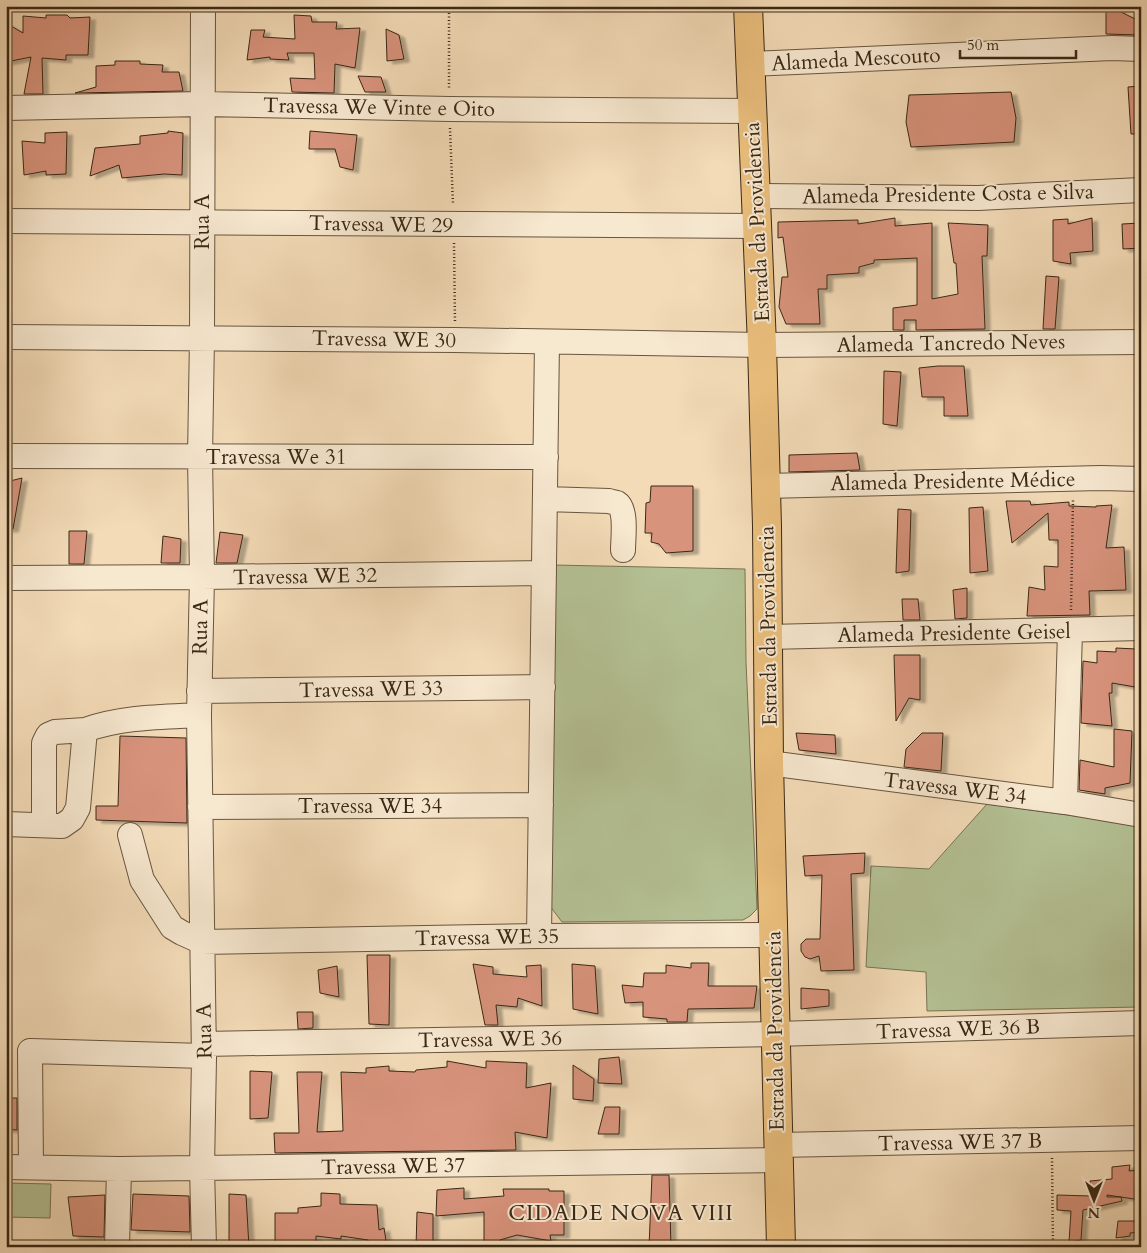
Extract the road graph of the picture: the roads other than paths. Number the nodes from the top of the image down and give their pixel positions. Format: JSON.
{"nodes":[{"id":1,"x":203,"y":6,"type":"edge"},
{"id":2,"x":748,"y":6,"type":"edge"},
{"id":3,"x":1141,"y":48,"type":"edge"},
{"id":4,"x":750,"y":64,"type":"junction"},
{"id":5,"x":202,"y":104,"type":"junction"},
{"id":6,"x":6,"y":108,"type":"edge"},
{"id":7,"x":752,"y":110,"type":"junction"},
{"id":8,"x":1141,"y":190,"type":"edge"},
{"id":9,"x":755,"y":196,"type":"junction"},
{"id":10,"x":6,"y":221,"type":"edge"},
{"id":11,"x":202,"y":222,"type":"junction"},
{"id":12,"x":756,"y":226,"type":"junction"},
{"id":13,"x":6,"y":337,"type":"edge"},
{"id":14,"x":202,"y":337,"type":"junction"},
{"id":15,"x":548,"y":342,"type":"junction"},
{"id":16,"x":1141,"y":342,"type":"edge"},
{"id":17,"x":762,"y":345,"type":"junction"},
{"id":18,"x":6,"y":456,"type":"edge"},
{"id":19,"x":200,"y":457,"type":"junction"},
{"id":20,"x":546,"y":457,"type":"junction"},
{"id":21,"x":1141,"y":479,"type":"edge"},
{"id":22,"x":766,"y":486,"type":"junction"},
{"id":23,"x":545,"y":499,"type":"junction"},
{"id":24,"x":623,"y":550,"type":"dead end"},
{"id":25,"x":544,"y":573,"type":"junction"},
{"id":26,"x":202,"y":577,"type":"junction"},
{"id":27,"x":6,"y":578,"type":"edge"},
{"id":28,"x":1141,"y":628,"type":"edge"},
{"id":29,"x":1070,"y":631,"type":"junction"},
{"id":30,"x":768,"y":637,"type":"junction"},
{"id":31,"x":543,"y":687,"type":"junction"},
{"id":32,"x":199,"y":691,"type":"junction"},
{"id":33,"x":199,"y":715,"type":"junction"},
{"id":34,"x":85,"y":730,"type":"junction"},
{"id":35,"x":769,"y":763,"type":"junction"},
{"id":36,"x":1065,"y":802,"type":"junction"},
{"id":37,"x":541,"y":805,"type":"junction"},
{"id":38,"x":200,"y":807,"type":"junction"},
{"id":39,"x":1141,"y":815,"type":"edge"},
{"id":40,"x":6,"y":824,"type":"edge"},
{"id":41,"x":44,"y":825,"type":"junction"},
{"id":42,"x":130,"y":834,"type":"dead end"},
{"id":43,"x":773,"y":935,"type":"junction"},
{"id":44,"x":539,"y":936,"type":"junction"},
{"id":45,"x":202,"y":942,"type":"junction"},
{"id":46,"x":1141,"y":1023,"type":"edge"},
{"id":47,"x":776,"y":1034,"type":"junction"},
{"id":48,"x":204,"y":1050,"type":"junction"},
{"id":49,"x":1141,"y":1138,"type":"edge"},
{"id":50,"x":779,"y":1153,"type":"junction"},
{"id":51,"x":6,"y":1167,"type":"edge"},
{"id":52,"x":31,"y":1167,"type":"junction"},
{"id":53,"x":202,"y":1168,"type":"junction"},
{"id":54,"x":119,"y":1169,"type":"junction"},
{"id":55,"x":118,"y":1247,"type":"edge"},
{"id":56,"x":204,"y":1247,"type":"edge"},
{"id":57,"x":781,"y":1247,"type":"edge"}],
"edges":[{"from":1,"to":5,"type":"street","name":"Rua A"},
{"from":2,"to":4,"type":"main road","name":"Estrada da Providencia"},
{"from":3,"to":4,"type":"street","name":"Alameda Mescouto"},
{"from":4,"to":7,"type":"main road","name":"Estrada da Providencia"},
{"from":5,"to":6,"type":"street","name":"Travessa We Vinte e Oito"},
{"from":5,"to":7,"type":"street","name":"Travessa We Vinte e Oito"},
{"from":5,"to":11,"type":"street","name":"Rua A"},
{"from":7,"to":9,"type":"main road","name":"Estrada da Providencia"},
{"from":8,"to":9,"type":"street","name":"Alameda Presidente Costa e Silva"},
{"from":9,"to":12,"type":"main road","name":"Estrada da Providencia"},
{"from":10,"to":11,"type":"street","name":"Travessa WE 29"},
{"from":11,"to":12,"type":"street","name":"Travessa WE 29"},
{"from":11,"to":14,"type":"street","name":"Rua A"},
{"from":12,"to":17,"type":"main road","name":"Estrada da Providencia"},
{"from":13,"to":14,"type":"street","name":"Travessa WE 30"},
{"from":14,"to":15,"type":"street","name":"Travessa WE 30"},
{"from":14,"to":19,"type":"street","name":"Rua A"},
{"from":15,"to":17,"type":"street","name":"Travessa WE 30"},
{"from":15,"to":20,"type":"street"},
{"from":16,"to":17,"type":"street","name":"Alameda Tancredo Neves"},
{"from":17,"to":22,"type":"main road","name":"Estrada da Providencia"},
{"from":18,"to":19,"type":"street","name":"Travessa We 31"},
{"from":19,"to":20,"type":"street","name":"Travessa We 31"},
{"from":19,"to":26,"type":"street","name":"Rua A"},
{"from":20,"to":23,"type":"street"},
{"from":21,"to":22,"type":"street","name":"Alameda Presidente Médice"},
{"from":22,"to":30,"type":"main road","name":"Estrada da Providencia"},
{"from":23,"to":24,"type":"street"},
{"from":23,"to":25,"type":"street"},
{"from":25,"to":26,"type":"street","name":"Travessa WE 32"},
{"from":25,"to":31,"type":"street"},
{"from":26,"to":27,"type":"street","name":"Travessa WE 32"},
{"from":26,"to":32,"type":"street","name":"Rua A"},
{"from":28,"to":29,"type":"street","name":"Alameda Presidente Geisel"},
{"from":29,"to":30,"type":"street","name":"Alameda Presidente Geisel"},
{"from":29,"to":36,"type":"street"},
{"from":30,"to":35,"type":"main road","name":"Estrada da Providencia"},
{"from":31,"to":32,"type":"street","name":"Travessa WE 33"},
{"from":31,"to":37,"type":"street"},
{"from":32,"to":33,"type":"street","name":"Rua A"},
{"from":33,"to":34,"type":"street"},
{"from":33,"to":38,"type":"street","name":"Rua A"},
{"from":34,"to":41,"type":"street"},
{"from":34,"to":41,"type":"street"},
{"from":35,"to":36,"type":"street","name":"Travessa WE 34"},
{"from":35,"to":43,"type":"main road","name":"Estrada da Providencia"},
{"from":36,"to":39,"type":"street","name":"Travessa WE 34"},
{"from":37,"to":38,"type":"street","name":"Travessa WE 34"},
{"from":37,"to":44,"type":"street"},
{"from":38,"to":45,"type":"street","name":"Rua A"},
{"from":40,"to":41,"type":"street"},
{"from":42,"to":45,"type":"street"},
{"from":43,"to":44,"type":"street","name":"Travessa WE 35"},
{"from":43,"to":47,"type":"main road","name":"Estrada da Providencia"},
{"from":44,"to":45,"type":"street","name":"Travessa WE 35"},
{"from":45,"to":48,"type":"street","name":"Rua A"},
{"from":46,"to":47,"type":"street","name":"Travessa WE 36 B"},
{"from":47,"to":48,"type":"street","name":"Travessa WE 36"},
{"from":47,"to":50,"type":"main road","name":"Estrada da Providencia"},
{"from":48,"to":52,"type":"street","name":"Travessa WE 36"},
{"from":48,"to":53,"type":"street","name":"Rua A"},
{"from":49,"to":50,"type":"street","name":"Travessa WE 37 B"},
{"from":50,"to":53,"type":"street","name":"Travessa WE 37"},
{"from":50,"to":57,"type":"main road","name":"Estrada da Providencia"},
{"from":51,"to":52,"type":"street","name":"Travessa WE 37"},
{"from":52,"to":54,"type":"street","name":"Travessa WE 37"},
{"from":53,"to":54,"type":"street","name":"Travessa WE 37"},
{"from":53,"to":56,"type":"street","name":"Rua A"},
{"from":54,"to":55,"type":"street"}]}
